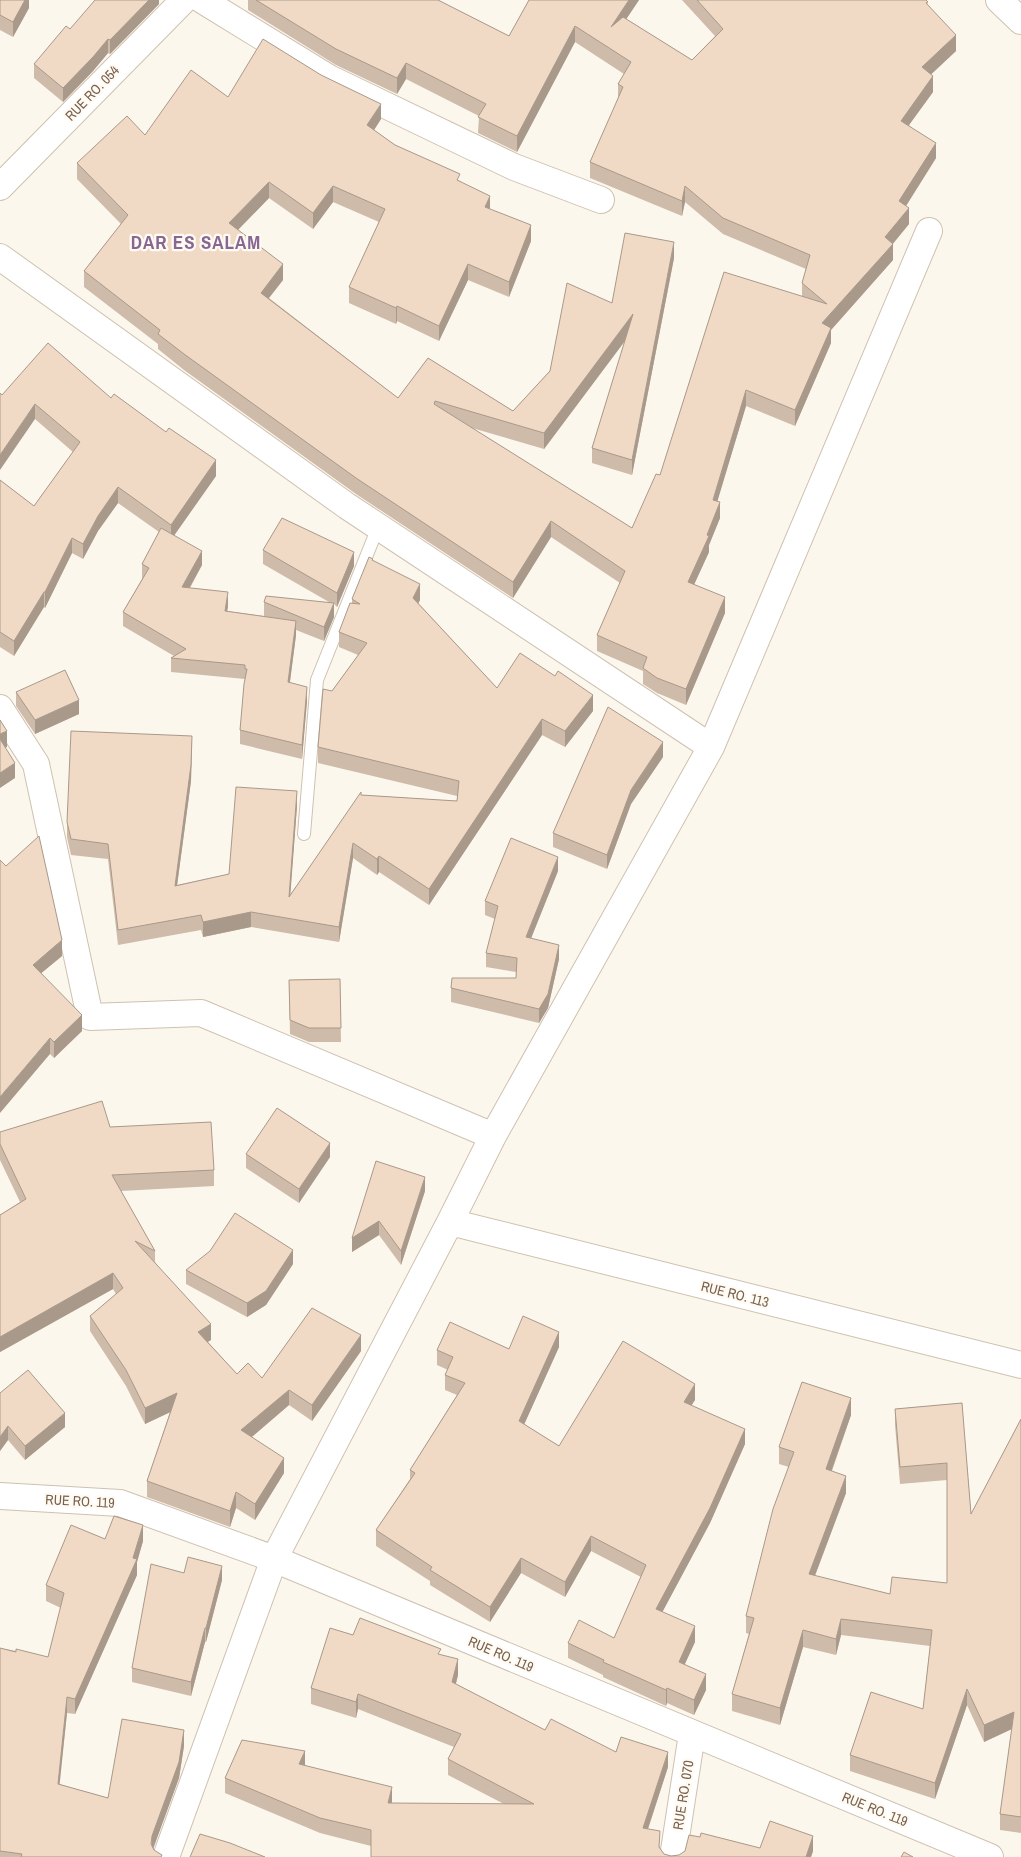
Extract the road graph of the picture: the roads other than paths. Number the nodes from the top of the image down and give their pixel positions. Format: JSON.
{"nodes":[{"id":1,"x":184,"y":0,"type":"edge"},
{"id":2,"x":202,"y":0,"type":"edge"},
{"id":3,"x":999,"y":0,"type":"edge"},
{"id":4,"x":1021,"y":21,"type":"edge"},
{"id":5,"x":0,"y":187,"type":"edge"},
{"id":6,"x":601,"y":200,"type":"dead end"},
{"id":7,"x":929,"y":230,"type":"dead end"},
{"id":8,"x":0,"y":257,"type":"edge"},
{"id":9,"x":378,"y":527,"type":"junction"},
{"id":10,"x":0,"y":708,"type":"edge"},
{"id":11,"x":711,"y":747,"type":"junction"},
{"id":12,"x":304,"y":834,"type":"dead end"},
{"id":13,"x":493,"y":1136,"type":"junction"},
{"id":14,"x":450,"y":1222,"type":"junction"},
{"id":15,"x":1021,"y":1365,"type":"edge"},
{"id":16,"x":0,"y":1496,"type":"edge"},
{"id":17,"x":274,"y":1559,"type":"junction"},
{"id":18,"x":692,"y":1734,"type":"junction"},
{"id":19,"x":166,"y":1857,"type":"edge"},
{"id":20,"x":674,"y":1857,"type":"edge"},
{"id":21,"x":990,"y":1857,"type":"edge"}],
"edges":[{"from":1,"to":5,"type":"street","name":"RUE RO. 054"},
{"from":2,"to":6,"type":"street"},
{"from":3,"to":4,"type":"street"},
{"from":7,"to":11,"type":"street"},
{"from":8,"to":9,"type":"street"},
{"from":9,"to":11,"type":"street"},
{"from":9,"to":12,"type":"lane"},
{"from":10,"to":13,"type":"street"},
{"from":11,"to":13,"type":"street"},
{"from":13,"to":14,"type":"street"},
{"from":14,"to":15,"type":"street","name":"RUE RO. 113"},
{"from":14,"to":17,"type":"street"},
{"from":16,"to":17,"type":"street","name":"RUE RO. 119"},
{"from":17,"to":18,"type":"street","name":"RUE RO. 119"},
{"from":17,"to":19,"type":"street"},
{"from":18,"to":20,"type":"street","name":"RUE RO. 070"},
{"from":18,"to":21,"type":"street","name":"RUE RO. 119"}]}
